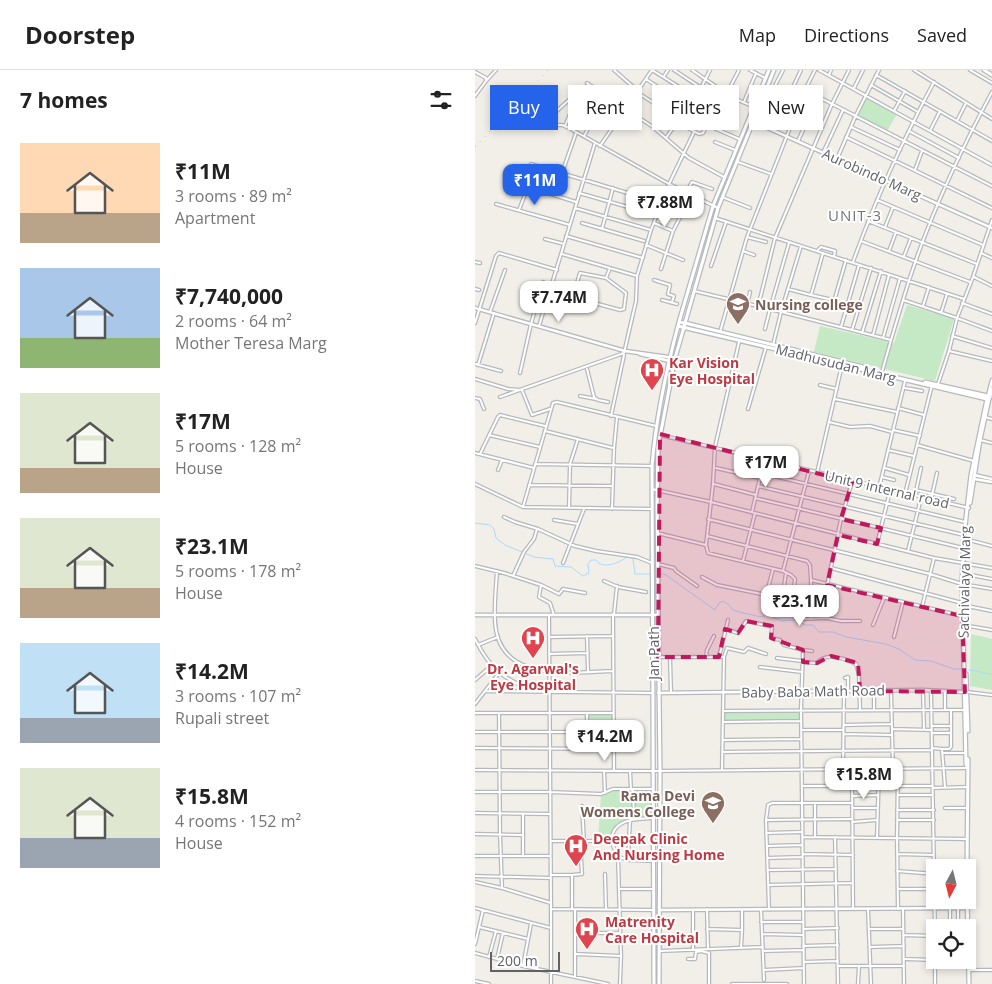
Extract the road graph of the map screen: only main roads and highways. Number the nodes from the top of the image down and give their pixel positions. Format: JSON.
{"nodes":[{"id":1,"x":769,"y":70,"type":"edge"},
{"id":2,"x":773,"y":70,"type":"edge"},
{"id":3,"x":984,"y":70,"type":"edge"},
{"id":4,"x":992,"y":75,"type":"edge"},
{"id":5,"x":679,"y":324,"type":"junction"},
{"id":6,"x":685,"y":325,"type":"junction"},
{"id":7,"x":932,"y":384,"type":"junction"},
{"id":8,"x":988,"y":398,"type":"junction"},
{"id":9,"x":979,"y":440,"type":"junction"},
{"id":10,"x":972,"y":477,"type":"junction"},
{"id":11,"x":968,"y":508,"type":"junction"},
{"id":12,"x":965,"y":537,"type":"junction"},
{"id":13,"x":964,"y":563,"type":"junction"},
{"id":14,"x":963,"y":584,"type":"junction"},
{"id":15,"x":963,"y":604,"type":"junction"},
{"id":16,"x":964,"y":625,"type":"junction"},
{"id":17,"x":966,"y":692,"type":"junction"},
{"id":18,"x":967,"y":767,"type":"junction"},
{"id":19,"x":967,"y":859,"type":"edge"},
{"id":20,"x":969,"y":969,"type":"edge"},
{"id":21,"x":654,"y":984,"type":"edge"},
{"id":22,"x":659,"y":984,"type":"edge"},
{"id":23,"x":968,"y":984,"type":"edge"}],
"edges":[{"from":1,"to":5,"type":"main road","name":"Jan Path"},
{"from":2,"to":6,"type":"main road","name":"Jan Path"},
{"from":3,"to":4,"type":"main road"},
{"from":5,"to":6,"type":"main road"},
{"from":5,"to":21,"type":"main road","name":"Jan Path"},
{"from":6,"to":7,"type":"main road","name":"Madhusudan Marg"},
{"from":6,"to":7,"type":"main road","name":"Madhusudan Marg"},
{"from":6,"to":22,"type":"main road","name":"Jan Path"},
{"from":7,"to":8,"type":"main road","name":"Madhusudan Marg"},
{"from":7,"to":8,"type":"main road","name":"Madhusudan Marg"},
{"from":8,"to":9,"type":"main road","name":"Sachivalaya Marg"},
{"from":9,"to":10,"type":"main road","name":"Sachivalaya Marg"},
{"from":9,"to":10,"type":"main road","name":"Sachivalaya Marg"},
{"from":10,"to":11,"type":"main road","name":"Sachivalaya Marg"},
{"from":11,"to":12,"type":"main road","name":"Sachivalaya Marg"},
{"from":11,"to":12,"type":"main road","name":"Sachivalaya Marg"},
{"from":12,"to":13,"type":"main road","name":"Sachivalaya Marg"},
{"from":12,"to":13,"type":"main road","name":"Sachivalaya Marg"},
{"from":13,"to":14,"type":"main road","name":"Sachivalaya Marg"},
{"from":13,"to":14,"type":"main road","name":"Sachivalaya Marg"},
{"from":14,"to":15,"type":"main road","name":"Sachivalaya Marg"},
{"from":15,"to":16,"type":"main road","name":"Sachivalaya Marg"},
{"from":15,"to":16,"type":"main road","name":"Sachivalaya Marg"},
{"from":16,"to":17,"type":"main road","name":"Sachivalaya Marg"},
{"from":17,"to":18,"type":"main road","name":"Sachivalaya Marg"},
{"from":17,"to":18,"type":"main road","name":"Sachivalaya Marg"},
{"from":18,"to":19,"type":"main road","name":"Sachivalaya Marg"},
{"from":20,"to":23,"type":"main road"}]}
